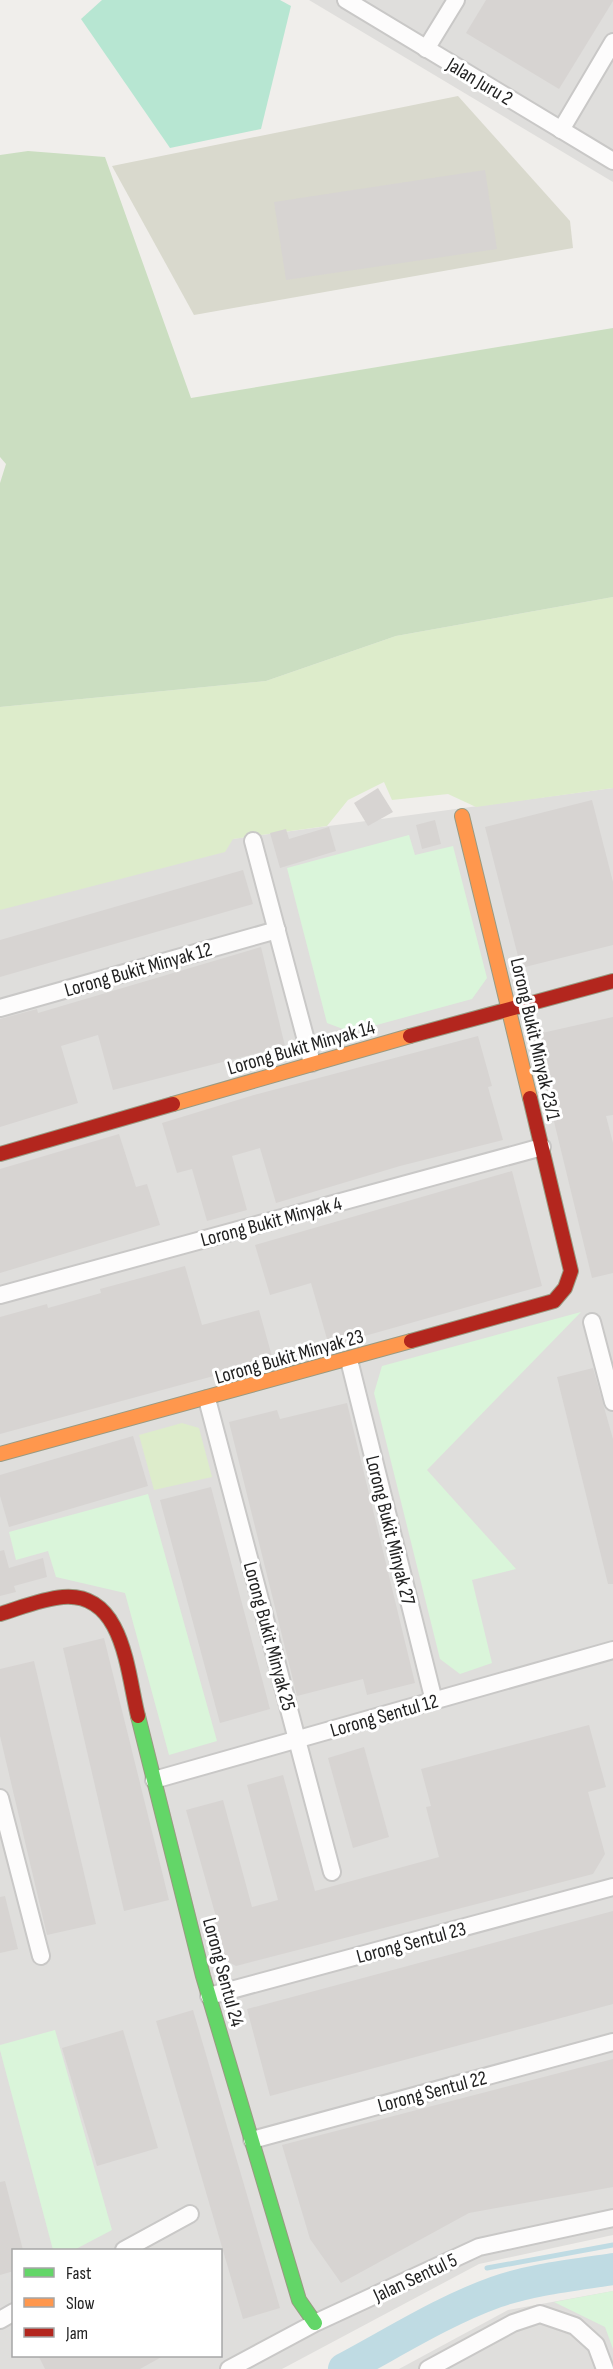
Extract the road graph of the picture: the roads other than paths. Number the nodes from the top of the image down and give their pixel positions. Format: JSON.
{"nodes":[{"id":1,"x":346,"y":0,"type":"edge"},
{"id":2,"x":456,"y":0,"type":"edge"},
{"id":3,"x":613,"y":42,"type":"edge"},
{"id":4,"x":426,"y":49,"type":"junction"},
{"id":5,"x":561,"y":130,"type":"junction"},
{"id":6,"x":613,"y":161,"type":"edge"},
{"id":7,"x":462,"y":816,"type":"dead end"},
{"id":8,"x":253,"y":842,"type":"dead end"},
{"id":9,"x":277,"y":930,"type":"junction"},
{"id":10,"x":613,"y":981,"type":"edge"},
{"id":11,"x":0,"y":1008,"type":"edge"},
{"id":12,"x":509,"y":1010,"type":"junction"},
{"id":13,"x":312,"y":1063,"type":"junction"},
{"id":14,"x":542,"y":1147,"type":"junction"},
{"id":15,"x":0,"y":1154,"type":"edge"},
{"id":16,"x":571,"y":1271,"type":"joint"},
{"id":17,"x":0,"y":1295,"type":"edge"},
{"id":18,"x":592,"y":1322,"type":"dead end"},
{"id":19,"x":349,"y":1360,"type":"junction"},
{"id":20,"x":207,"y":1399,"type":"junction"},
{"id":21,"x":613,"y":1402,"type":"edge"},
{"id":22,"x":0,"y":1454,"type":"edge"},
{"id":23,"x":0,"y":1614,"type":"edge"},
{"id":24,"x":613,"y":1650,"type":"edge"},
{"id":25,"x":434,"y":1701,"type":"junction"},
{"id":26,"x":297,"y":1740,"type":"junction"},
{"id":27,"x":154,"y":1780,"type":"junction"},
{"id":28,"x":0,"y":1798,"type":"edge"},
{"id":29,"x":332,"y":1872,"type":"dead end"},
{"id":30,"x":613,"y":1887,"type":"edge"},
{"id":31,"x":41,"y":1956,"type":"dead end"},
{"id":32,"x":209,"y":1996,"type":"junction"},
{"id":33,"x":613,"y":2042,"type":"edge"},
{"id":34,"x":252,"y":2140,"type":"junction"},
{"id":35,"x":190,"y":2214,"type":"dead end"},
{"id":36,"x":613,"y":2218,"type":"edge"},
{"id":37,"x":126,"y":2249,"type":"edge"},
{"id":38,"x":315,"y":2323,"type":"junction"},
{"id":39,"x":229,"y":2369,"type":"edge"},
{"id":40,"x":428,"y":2369,"type":"edge"},
{"id":41,"x":605,"y":2369,"type":"edge"}],
"edges":[{"from":1,"to":4,"type":"street","name":"Jalan Juru 2"},
{"from":2,"to":4,"type":"street"},
{"from":3,"to":5,"type":"street"},
{"from":4,"to":5,"type":"street","name":"Jalan Juru 2"},
{"from":5,"to":6,"type":"street","name":"Jalan Juru 2"},
{"from":7,"to":12,"type":"street","name":"Lorong Bukit Minyak 23/1"},
{"from":8,"to":9,"type":"street"},
{"from":9,"to":11,"type":"street","name":"Lorong Bukit Minyak 12"},
{"from":9,"to":13,"type":"street"},
{"from":10,"to":12,"type":"street","name":"Lorong Bukit Minyak 14"},
{"from":12,"to":13,"type":"street","name":"Lorong Bukit Minyak 14"},
{"from":12,"to":14,"type":"street","name":"Lorong Bukit Minyak 23/1"},
{"from":13,"to":15,"type":"street","name":"Lorong Bukit Minyak 14"},
{"from":14,"to":16,"type":"street","name":"Lorong Bukit Minyak 23/1"},
{"from":14,"to":17,"type":"street","name":"Lorong Bukit Minyak 4"},
{"from":16,"to":19,"type":"street","name":"Lorong Bukit Minyak 23"},
{"from":18,"to":21,"type":"street"},
{"from":19,"to":20,"type":"street","name":"Lorong Bukit Minyak 23"},
{"from":19,"to":25,"type":"street","name":"Lorong Bukit Minyak 27"},
{"from":20,"to":22,"type":"street","name":"Lorong Bukit Minyak 23"},
{"from":20,"to":26,"type":"street","name":"Lorong Bukit Minyak 25"},
{"from":23,"to":27,"type":"street","name":"Lorong Sentul 24"},
{"from":24,"to":25,"type":"street","name":"Lorong Sentul 12"},
{"from":25,"to":26,"type":"street","name":"Lorong Sentul 12"},
{"from":26,"to":27,"type":"street","name":"Lorong Sentul 12"},
{"from":26,"to":29,"type":"street","name":"Lorong Bukit Minyak 25"},
{"from":27,"to":32,"type":"street","name":"Lorong Sentul 24"},
{"from":28,"to":31,"type":"street"},
{"from":30,"to":32,"type":"street","name":"Lorong Sentul 23"},
{"from":32,"to":34,"type":"street","name":"Lorong Sentul 24"},
{"from":33,"to":34,"type":"street","name":"Lorong Sentul 22"},
{"from":34,"to":38,"type":"street","name":"Lorong Sentul 24"},
{"from":35,"to":37,"type":"street"},
{"from":36,"to":38,"type":"street","name":"Jalan Sentul 5"},
{"from":38,"to":39,"type":"street","name":"Jalan Sentul 5"},
{"from":40,"to":41,"type":"street"}]}
